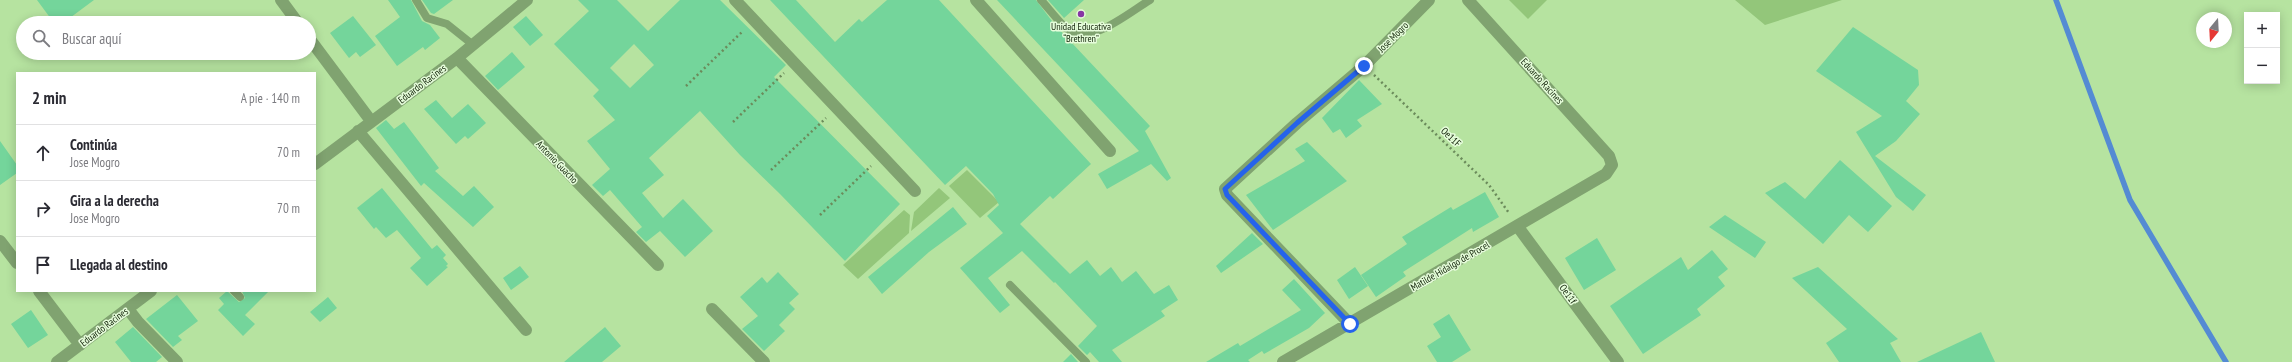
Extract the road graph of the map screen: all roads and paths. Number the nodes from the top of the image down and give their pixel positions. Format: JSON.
{"nodes":[{"id":1,"x":281,"y":0,"type":"edge"},
{"id":2,"x":416,"y":0,"type":"edge"},
{"id":3,"x":527,"y":0,"type":"edge"},
{"id":4,"x":735,"y":0,"type":"edge"},
{"id":5,"x":976,"y":0,"type":"edge"},
{"id":6,"x":1041,"y":0,"type":"edge"},
{"id":7,"x":1150,"y":0,"type":"edge"},
{"id":8,"x":1429,"y":0,"type":"edge"},
{"id":9,"x":1468,"y":0,"type":"edge"},
{"id":10,"x":515,"y":4,"type":"edge"},
{"id":11,"x":293,"y":16,"type":"edge"},
{"id":12,"x":754,"y":20,"type":"junction"},
{"id":13,"x":472,"y":44,"type":"junction"},
{"id":14,"x":316,"y":47,"type":"edge"},
{"id":15,"x":457,"y":58,"type":"junction"},
{"id":16,"x":794,"y":63,"type":"junction"},
{"id":17,"x":1364,"y":66,"type":"junction"},
{"id":18,"x":686,"y":86,"type":"dead end"},
{"id":19,"x":837,"y":108,"type":"junction"},
{"id":20,"x":371,"y":121,"type":"junction"},
{"id":21,"x":733,"y":122,"type":"dead end"},
{"id":22,"x":358,"y":131,"type":"junction"},
{"id":23,"x":1110,"y":151,"type":"dead end"},
{"id":24,"x":881,"y":156,"type":"junction"},
{"id":25,"x":316,"y":163,"type":"edge"},
{"id":26,"x":1612,"y":164,"type":"joint"},
{"id":27,"x":771,"y":170,"type":"dead end"},
{"id":28,"x":914,"y":191,"type":"dead end"},
{"id":29,"x":820,"y":215,"type":"dead end"},
{"id":30,"x":1518,"y":227,"type":"junction"},
{"id":31,"x":0,"y":240,"type":"edge"},
{"id":32,"x":16,"y":262,"type":"edge"},
{"id":33,"x":658,"y":265,"type":"dead end"},
{"id":34,"x":1010,"y":285,"type":"dead end"},
{"id":35,"x":40,"y":292,"type":"edge"},
{"id":36,"x":150,"y":292,"type":"edge"},
{"id":37,"x":128,"y":309,"type":"junction"},
{"id":38,"x":712,"y":309,"type":"dead end"},
{"id":39,"x":1350,"y":324,"type":"junction"},
{"id":40,"x":526,"y":330,"type":"dead end"},
{"id":41,"x":80,"y":345,"type":"junction"},
{"id":42,"x":57,"y":362,"type":"edge"},
{"id":43,"x":177,"y":362,"type":"edge"},
{"id":44,"x":764,"y":362,"type":"edge"},
{"id":45,"x":1086,"y":362,"type":"edge"},
{"id":46,"x":1284,"y":362,"type":"edge"},
{"id":47,"x":1618,"y":362,"type":"edge"}],
"edges":[{"from":1,"to":11,"type":"street"},
{"from":2,"to":13,"type":"lane"},
{"from":3,"to":10,"type":"street","name":"Eduardo Racines"},
{"from":4,"to":12,"type":"street"},
{"from":5,"to":23,"type":"street"},
{"from":6,"to":7,"type":"lane"},
{"from":8,"to":17,"type":"street","name":"Jose Mogro"},
{"from":9,"to":26,"type":"street","name":"Eduardo Racines"},
{"from":10,"to":13,"type":"street","name":"Eduardo Racines"},
{"from":12,"to":16,"type":"street"},
{"from":12,"to":18,"type":"path"},
{"from":13,"to":15,"type":"street","name":"Eduardo Racines"},
{"from":14,"to":20,"type":"street"},
{"from":15,"to":20,"type":"street","name":"Eduardo Racines"},
{"from":15,"to":33,"type":"street","name":"Antonio Guacho"},
{"from":16,"to":19,"type":"street"},
{"from":16,"to":21,"type":"path"},
{"from":17,"to":30,"type":"path","name":"Oe11F"},
{"from":17,"to":39,"type":"street","name":"Jose Mogro"},
{"from":19,"to":24,"type":"street"},
{"from":19,"to":27,"type":"path"},
{"from":20,"to":22,"type":"street","name":"Eduardo Racines"},
{"from":22,"to":25,"type":"street","name":"Eduardo Racines"},
{"from":22,"to":40,"type":"street"},
{"from":24,"to":28,"type":"street"},
{"from":24,"to":29,"type":"path"},
{"from":26,"to":30,"type":"street","name":"Matilde Hidalgo de Procel"},
{"from":30,"to":39,"type":"street","name":"Matilde Hidalgo de Procel"},
{"from":30,"to":47,"type":"street","name":"Oe11f"},
{"from":31,"to":32,"type":"street"},
{"from":34,"to":45,"type":"lane"},
{"from":35,"to":41,"type":"street"},
{"from":36,"to":37,"type":"street","name":"Eduardo Racines"},
{"from":37,"to":41,"type":"street","name":"Eduardo Racines"},
{"from":37,"to":43,"type":"street"},
{"from":38,"to":44,"type":"street"},
{"from":39,"to":46,"type":"street","name":"Matilde Hidalgo de Procel"},
{"from":41,"to":42,"type":"street","name":"Eduardo Racines"}]}
